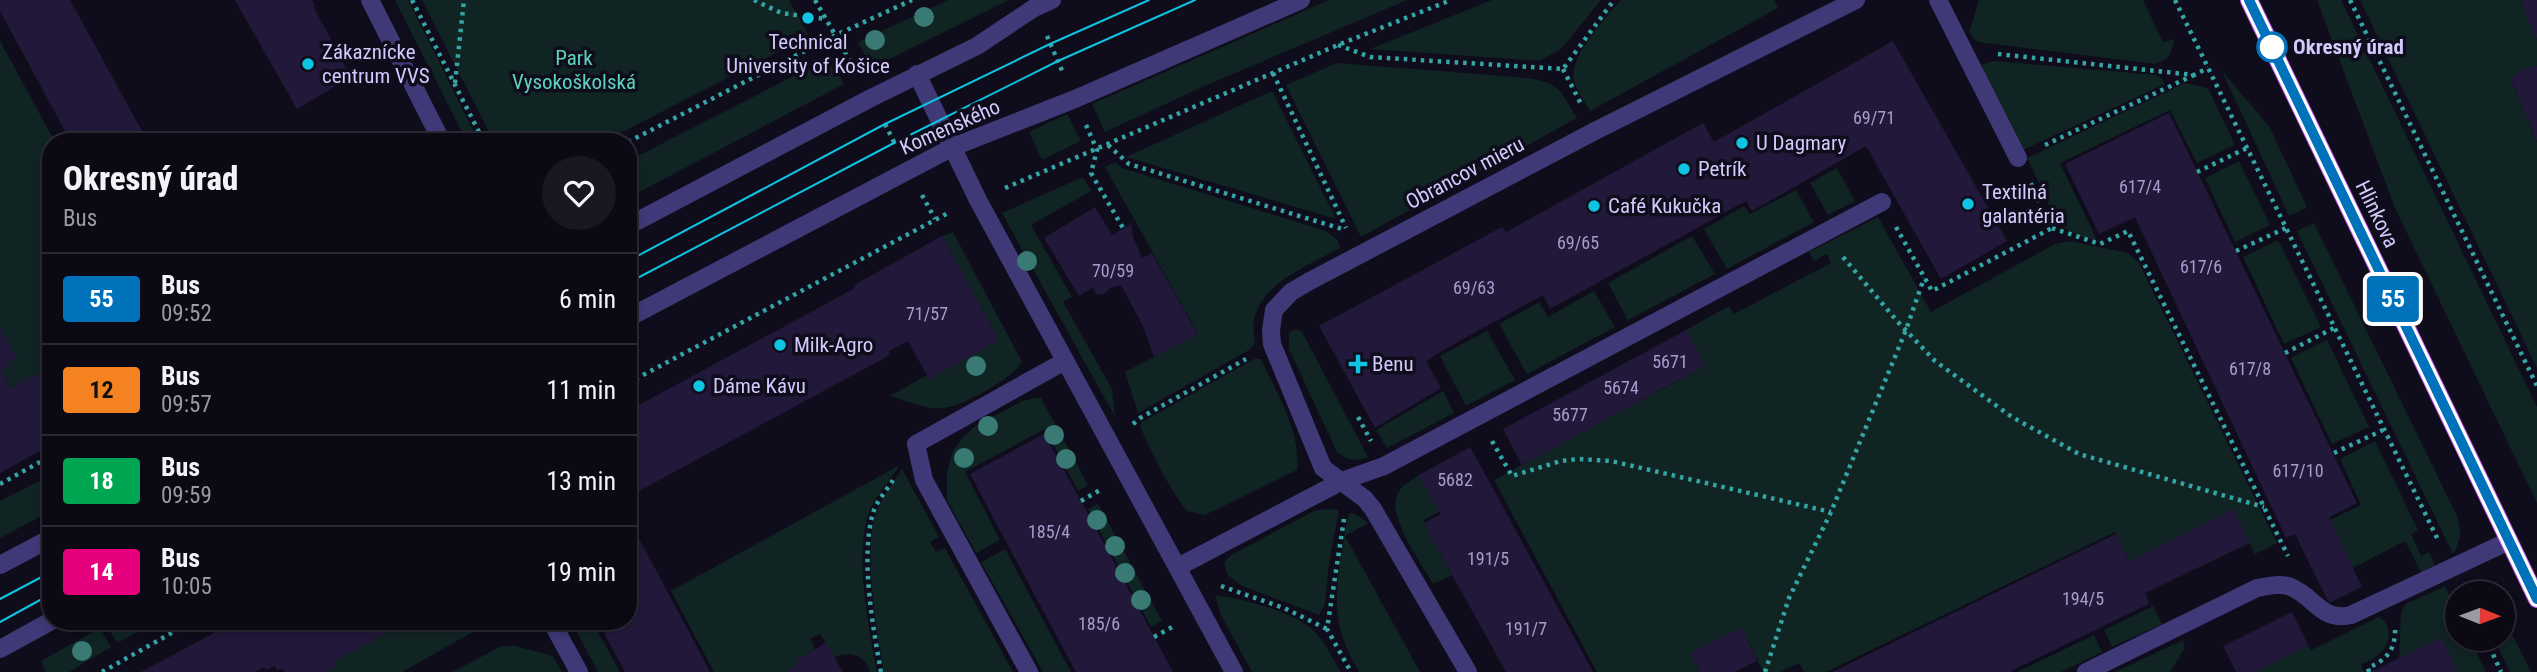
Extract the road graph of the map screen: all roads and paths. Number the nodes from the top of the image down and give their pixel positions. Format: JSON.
{"nodes":[{"id":1,"x":370,"y":0,"type":"edge"},
{"id":2,"x":412,"y":0,"type":"edge"},
{"id":3,"x":464,"y":0,"type":"edge"},
{"id":4,"x":754,"y":0,"type":"edge"},
{"id":5,"x":815,"y":0,"type":"edge"},
{"id":6,"x":912,"y":0,"type":"edge"},
{"id":7,"x":1052,"y":0,"type":"edge"},
{"id":8,"x":1301,"y":0,"type":"edge"},
{"id":9,"x":1451,"y":0,"type":"edge"},
{"id":10,"x":1614,"y":0,"type":"edge"},
{"id":11,"x":1856,"y":0,"type":"edge"},
{"id":12,"x":1938,"y":0,"type":"edge"},
{"id":13,"x":2175,"y":0,"type":"edge"},
{"id":14,"x":2249,"y":0,"type":"edge"},
{"id":15,"x":2350,"y":0,"type":"edge"},
{"id":16,"x":826,"y":19,"type":"junction"},
{"id":17,"x":836,"y":35,"type":"junction"},
{"id":18,"x":1338,"y":45,"type":"junction"},
{"id":19,"x":1964,"y":50,"type":"junction"},
{"id":20,"x":2208,"y":68,"type":"junction"},
{"id":21,"x":1563,"y":69,"type":"junction"},
{"id":22,"x":1273,"y":73,"type":"junction"},
{"id":23,"x":917,"y":74,"type":"junction"},
{"id":24,"x":2193,"y":75,"type":"junction"},
{"id":25,"x":455,"y":84,"type":"junction"},
{"id":26,"x":871,"y":98,"type":"junction"},
{"id":27,"x":1584,"y":110,"type":"dead end"},
{"id":28,"x":437,"y":133,"type":"edge"},
{"id":29,"x":480,"y":133,"type":"edge"},
{"id":30,"x":637,"y":137,"type":"edge"},
{"id":31,"x":1108,"y":145,"type":"junction"},
{"id":32,"x":953,"y":147,"type":"junction"},
{"id":33,"x":2247,"y":148,"type":"junction"},
{"id":34,"x":1097,"y":150,"type":"junction"},
{"id":35,"x":2018,"y":158,"type":"junction"},
{"id":36,"x":2197,"y":172,"type":"dead end"},
{"id":37,"x":998,"y":192,"type":"dead end"},
{"id":38,"x":1882,"y":202,"type":"joint"},
{"id":39,"x":951,"y":212,"type":"dead end"},
{"id":40,"x":637,"y":221,"type":"edge"},
{"id":41,"x":1123,"y":228,"type":"dead end"},
{"id":42,"x":2052,"y":228,"type":"junction"},
{"id":43,"x":2286,"y":228,"type":"junction"},
{"id":44,"x":1817,"y":235,"type":"junction"},
{"id":45,"x":2236,"y":251,"type":"dead end"},
{"id":46,"x":1924,"y":277,"type":"junction"},
{"id":47,"x":637,"y":313,"type":"edge"},
{"id":48,"x":2334,"y":328,"type":"junction"},
{"id":49,"x":1906,"y":330,"type":"junction"},
{"id":50,"x":1272,"y":344,"type":"junction"},
{"id":51,"x":2285,"y":353,"type":"dead end"},
{"id":52,"x":1065,"y":361,"type":"junction"},
{"id":53,"x":637,"y":378,"type":"edge"},
{"id":54,"x":2537,"y":386,"type":"edge"},
{"id":55,"x":1477,"y":416,"type":"junction"},
{"id":56,"x":1358,"y":417,"type":"dead end"},
{"id":57,"x":1127,"y":430,"type":"dead end"},
{"id":58,"x":2384,"y":430,"type":"junction"},
{"id":59,"x":1371,"y":442,"type":"dead end"},
{"id":60,"x":916,"y":444,"type":"junction"},
{"id":61,"x":2334,"y":453,"type":"dead end"},
{"id":62,"x":42,"y":461,"type":"edge"},
{"id":63,"x":1342,"y":481,"type":"junction"},
{"id":64,"x":0,"y":484,"type":"edge"},
{"id":65,"x":1100,"y":490,"type":"dead end"},
{"id":66,"x":1081,"y":501,"type":"dead end"},
{"id":67,"x":2264,"y":507,"type":"junction"},
{"id":68,"x":1831,"y":512,"type":"junction"},
{"id":69,"x":2509,"y":541,"type":"junction"},
{"id":70,"x":42,"y":543,"type":"edge"},
{"id":71,"x":0,"y":565,"type":"edge"},
{"id":72,"x":1178,"y":567,"type":"junction"},
{"id":73,"x":2452,"y":568,"type":"junction"},
{"id":74,"x":2274,"y":585,"type":"junction"},
{"id":75,"x":2537,"y":599,"type":"edge"},
{"id":76,"x":42,"y":626,"type":"edge"},
{"id":77,"x":1174,"y":626,"type":"dead end"},
{"id":78,"x":1327,"y":629,"type":"junction"},
{"id":79,"x":177,"y":630,"type":"edge"},
{"id":80,"x":556,"y":630,"type":"edge"},
{"id":81,"x":1154,"y":636,"type":"dead end"},
{"id":82,"x":0,"y":649,"type":"edge"},
{"id":83,"x":2491,"y":651,"type":"edge"},
{"id":84,"x":2383,"y":661,"type":"dead end"},
{"id":85,"x":102,"y":672,"type":"edge"},
{"id":86,"x":579,"y":672,"type":"edge"},
{"id":87,"x":881,"y":672,"type":"edge"},
{"id":88,"x":1029,"y":672,"type":"edge"},
{"id":89,"x":1234,"y":672,"type":"edge"},
{"id":90,"x":1351,"y":672,"type":"edge"},
{"id":91,"x":1468,"y":672,"type":"edge"},
{"id":92,"x":1765,"y":672,"type":"edge"},
{"id":93,"x":2086,"y":672,"type":"edge"},
{"id":94,"x":2369,"y":672,"type":"edge"},
{"id":95,"x":2501,"y":672,"type":"edge"}],
"edges":[{"from":1,"to":28,"type":"street"},
{"from":2,"to":25,"type":"path"},
{"from":3,"to":25,"type":"path"},
{"from":4,"to":16,"type":"path"},
{"from":5,"to":16,"type":"path"},
{"from":6,"to":17,"type":"path"},
{"from":7,"to":23,"type":"street"},
{"from":8,"to":32,"type":"street","name":"Komenského"},
{"from":9,"to":18,"type":"path"},
{"from":10,"to":21,"type":"path"},
{"from":11,"to":50,"type":"street","name":"Obrancov mieru"},
{"from":12,"to":19,"type":"street"},
{"from":13,"to":20,"type":"path"},
{"from":14,"to":69,"type":"main road","name":"Hlinkova"},
{"from":15,"to":54,"type":"path"},
{"from":16,"to":17,"type":"path"},
{"from":17,"to":26,"type":"path"},
{"from":17,"to":30,"type":"path"},
{"from":18,"to":21,"type":"path"},
{"from":18,"to":22,"type":"path"},
{"from":19,"to":24,"type":"path"},
{"from":19,"to":35,"type":"street"},
{"from":20,"to":24,"type":"path"},
{"from":20,"to":33,"type":"path"},
{"from":21,"to":27,"type":"path"},
{"from":22,"to":31,"type":"path"},
{"from":22,"to":31,"type":"path"},
{"from":23,"to":26,"type":"street"},
{"from":23,"to":32,"type":"street"},
{"from":24,"to":35,"type":"path"},
{"from":25,"to":29,"type":"path"},
{"from":26,"to":40,"type":"street"},
{"from":31,"to":34,"type":"path"},
{"from":32,"to":47,"type":"street","name":"Komenského"},
{"from":32,"to":52,"type":"street"},
{"from":33,"to":36,"type":"path"},
{"from":33,"to":43,"type":"path"},
{"from":34,"to":37,"type":"path"},
{"from":34,"to":41,"type":"path"},
{"from":35,"to":42,"type":"path"},
{"from":38,"to":44,"type":"street"},
{"from":38,"to":46,"type":"path"},
{"from":39,"to":53,"type":"path"},
{"from":42,"to":46,"type":"path"},
{"from":42,"to":67,"type":"path"},
{"from":43,"to":45,"type":"path"},
{"from":43,"to":48,"type":"path"},
{"from":44,"to":49,"type":"path"},
{"from":44,"to":55,"type":"street"},
{"from":46,"to":49,"type":"path"},
{"from":48,"to":51,"type":"path"},
{"from":48,"to":58,"type":"path"},
{"from":49,"to":67,"type":"path"},
{"from":49,"to":68,"type":"path"},
{"from":50,"to":57,"type":"path"},
{"from":50,"to":63,"type":"street","name":"Obrancov mieru"},
{"from":52,"to":60,"type":"street"},
{"from":52,"to":72,"type":"street"},
{"from":55,"to":63,"type":"street"},
{"from":55,"to":68,"type":"path"},
{"from":56,"to":59,"type":"path"},
{"from":58,"to":61,"type":"path"},
{"from":58,"to":73,"type":"path"},
{"from":60,"to":87,"type":"path"},
{"from":60,"to":88,"type":"street"},
{"from":62,"to":64,"type":"path"},
{"from":63,"to":72,"type":"street"},
{"from":63,"to":78,"type":"path"},
{"from":63,"to":91,"type":"street","name":"Obrancov mieru"},
{"from":65,"to":66,"type":"path"},
{"from":67,"to":74,"type":"path"},
{"from":68,"to":92,"type":"path"},
{"from":69,"to":73,"type":"street"},
{"from":69,"to":75,"type":"main road","name":"Hlinkova"},
{"from":70,"to":71,"type":"street"},
{"from":72,"to":78,"type":"path"},
{"from":72,"to":89,"type":"street"},
{"from":73,"to":74,"type":"street"},
{"from":74,"to":93,"type":"street"},
{"from":76,"to":82,"type":"street"},
{"from":77,"to":81,"type":"path"},
{"from":78,"to":90,"type":"path"},
{"from":79,"to":85,"type":"path"},
{"from":80,"to":86,"type":"street"},
{"from":83,"to":95,"type":"path"},
{"from":84,"to":94,"type":"path"}]}
